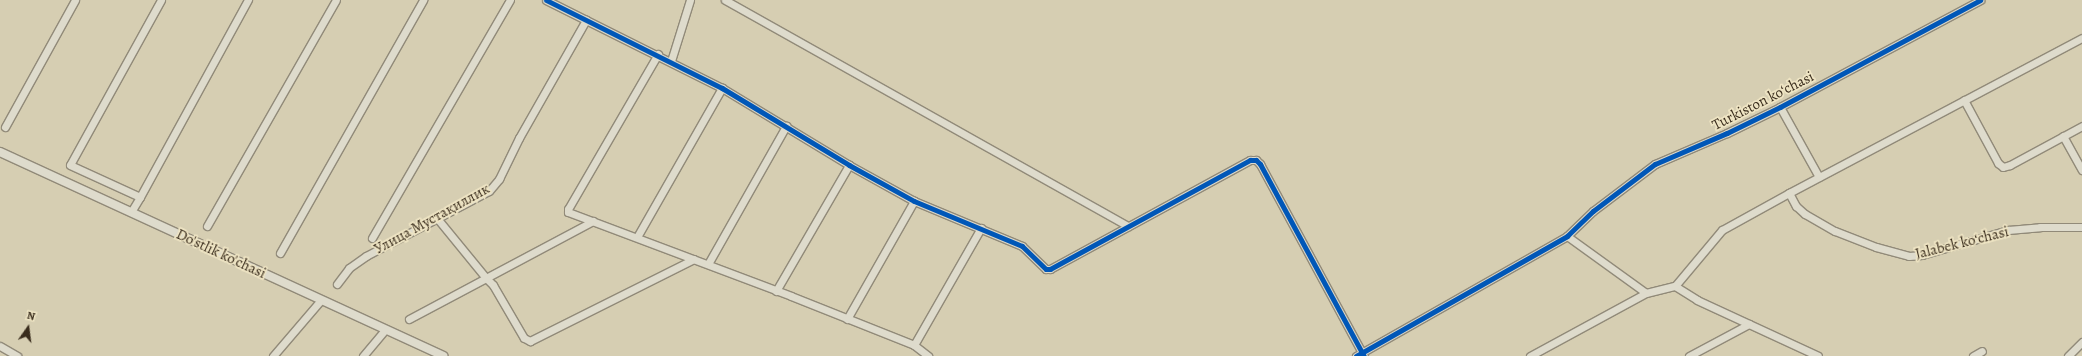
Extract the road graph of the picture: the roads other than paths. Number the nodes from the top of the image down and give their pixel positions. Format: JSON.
{"nodes":[{"id":1,"x":75,"y":0,"type":"edge"},
{"id":2,"x":161,"y":0,"type":"edge"},
{"id":3,"x":248,"y":0,"type":"edge"},
{"id":4,"x":336,"y":0,"type":"edge"},
{"id":5,"x":423,"y":0,"type":"edge"},
{"id":6,"x":510,"y":0,"type":"edge"},
{"id":7,"x":546,"y":0,"type":"edge"},
{"id":8,"x":690,"y":0,"type":"edge"},
{"id":9,"x":725,"y":0,"type":"edge"},
{"id":10,"x":1980,"y":0,"type":"edge"},
{"id":11,"x":586,"y":20,"type":"junction"},
{"id":12,"x":2082,"y":38,"type":"edge"},
{"id":13,"x":658,"y":54,"type":"junction"},
{"id":14,"x":671,"y":61,"type":"junction"},
{"id":15,"x":722,"y":88,"type":"junction"},
{"id":16,"x":1964,"y":100,"type":"junction"},
{"id":17,"x":1780,"y":106,"type":"junction"},
{"id":18,"x":786,"y":126,"type":"junction"},
{"id":19,"x":2082,"y":126,"type":"edge"},
{"id":20,"x":4,"y":127,"type":"dead end"},
{"id":21,"x":2063,"y":136,"type":"junction"},
{"id":22,"x":0,"y":152,"type":"edge"},
{"id":23,"x":849,"y":165,"type":"junction"},
{"id":24,"x":2082,"y":170,"type":"edge"},
{"id":25,"x":1819,"y":177,"type":"junction"},
{"id":26,"x":1789,"y":193,"type":"junction"},
{"id":27,"x":140,"y":197,"type":"junction"},
{"id":28,"x":914,"y":200,"type":"junction"},
{"id":29,"x":131,"y":212,"type":"junction"},
{"id":30,"x":436,"y":217,"type":"junction"},
{"id":31,"x":593,"y":222,"type":"junction"},
{"id":32,"x":207,"y":226,"type":"dead end"},
{"id":33,"x":1128,"y":226,"type":"junction"},
{"id":34,"x":2082,"y":227,"type":"edge"},
{"id":35,"x":981,"y":228,"type":"junction"},
{"id":36,"x":1566,"y":236,"type":"junction"},
{"id":37,"x":637,"y":237,"type":"junction"},
{"id":38,"x":372,"y":238,"type":"dead end"},
{"id":39,"x":280,"y":253,"type":"dead end"},
{"id":40,"x":694,"y":259,"type":"junction"},
{"id":41,"x":708,"y":264,"type":"junction"},
{"id":42,"x":486,"y":278,"type":"junction"},
{"id":43,"x":337,"y":284,"type":"dead end"},
{"id":44,"x":1676,"y":286,"type":"junction"},
{"id":45,"x":776,"y":291,"type":"junction"},
{"id":46,"x":1646,"y":294,"type":"junction"},
{"id":47,"x":321,"y":300,"type":"junction"},
{"id":48,"x":409,"y":319,"type":"dead end"},
{"id":49,"x":847,"y":319,"type":"junction"},
{"id":50,"x":1749,"y":324,"type":"junction"},
{"id":51,"x":384,"y":330,"type":"junction"},
{"id":52,"x":2082,"y":342,"type":"edge"},
{"id":53,"x":914,"y":345,"type":"junction"},
{"id":54,"x":0,"y":346,"type":"edge"},
{"id":55,"x":1982,"y":351,"type":"dead end"},
{"id":56,"x":1360,"y":355,"type":"edge"},
{"id":57,"x":17,"y":356,"type":"edge"},
{"id":58,"x":273,"y":356,"type":"edge"},
{"id":59,"x":362,"y":356,"type":"edge"},
{"id":60,"x":443,"y":356,"type":"edge"},
{"id":61,"x":928,"y":356,"type":"edge"},
{"id":62,"x":1530,"y":356,"type":"edge"},
{"id":63,"x":1689,"y":356,"type":"edge"},
{"id":64,"x":1818,"y":356,"type":"edge"},
{"id":65,"x":1973,"y":356,"type":"edge"},
{"id":66,"x":2068,"y":356,"type":"edge"}],
"edges":[{"from":1,"to":20,"type":"street"},
{"from":2,"to":27,"type":"street"},
{"from":3,"to":27,"type":"street"},
{"from":4,"to":32,"type":"street"},
{"from":5,"to":39,"type":"street"},
{"from":6,"to":38,"type":"street"},
{"from":7,"to":11,"type":"street"},
{"from":8,"to":14,"type":"street"},
{"from":9,"to":33,"type":"street"},
{"from":10,"to":17,"type":"street","name":"Turkiston koʻchasi"},
{"from":11,"to":13,"type":"street"},
{"from":11,"to":30,"type":"street","name":"Улица Мустақиллик"},
{"from":12,"to":16,"type":"street"},
{"from":13,"to":14,"type":"street"},
{"from":13,"to":31,"type":"street"},
{"from":14,"to":15,"type":"street"},
{"from":15,"to":18,"type":"street"},
{"from":15,"to":37,"type":"street"},
{"from":16,"to":21,"type":"street"},
{"from":16,"to":25,"type":"street"},
{"from":17,"to":25,"type":"street"},
{"from":17,"to":36,"type":"street","name":"Turkiston koʻchasi"},
{"from":18,"to":23,"type":"street"},
{"from":18,"to":41,"type":"street"},
{"from":19,"to":21,"type":"street"},
{"from":21,"to":24,"type":"street"},
{"from":22,"to":29,"type":"street","name":"Do'stlik ko'chasi"},
{"from":23,"to":28,"type":"street"},
{"from":23,"to":45,"type":"street"},
{"from":25,"to":26,"type":"street"},
{"from":26,"to":34,"type":"street","name":"Jalabek koʻchasi"},
{"from":26,"to":44,"type":"street"},
{"from":27,"to":29,"type":"street"},
{"from":28,"to":35,"type":"street"},
{"from":28,"to":49,"type":"street"},
{"from":29,"to":47,"type":"street","name":"Do'stlik ko'chasi"},
{"from":30,"to":42,"type":"street"},
{"from":30,"to":43,"type":"street","name":"Улица Мустақиллик"},
{"from":31,"to":37,"type":"street"},
{"from":31,"to":42,"type":"street"},
{"from":33,"to":35,"type":"street"},
{"from":33,"to":56,"type":"street"},
{"from":35,"to":53,"type":"street"},
{"from":36,"to":46,"type":"street"},
{"from":36,"to":56,"type":"street","name":"Turkiston koʻchasi"},
{"from":37,"to":40,"type":"street"},
{"from":40,"to":41,"type":"street"},
{"from":40,"to":42,"type":"street"},
{"from":41,"to":45,"type":"street"},
{"from":42,"to":48,"type":"street"},
{"from":44,"to":46,"type":"street"},
{"from":44,"to":50,"type":"street"},
{"from":45,"to":49,"type":"street"},
{"from":46,"to":62,"type":"street"},
{"from":47,"to":51,"type":"street","name":"Do'stlik ko'chasi"},
{"from":47,"to":58,"type":"street"},
{"from":49,"to":53,"type":"street"},
{"from":50,"to":63,"type":"street"},
{"from":50,"to":64,"type":"street"},
{"from":51,"to":59,"type":"street"},
{"from":51,"to":60,"type":"street","name":"Do'stlik ko'chasi"},
{"from":52,"to":66,"type":"street"},
{"from":53,"to":61,"type":"street"},
{"from":54,"to":57,"type":"street"},
{"from":55,"to":65,"type":"street"}]}
